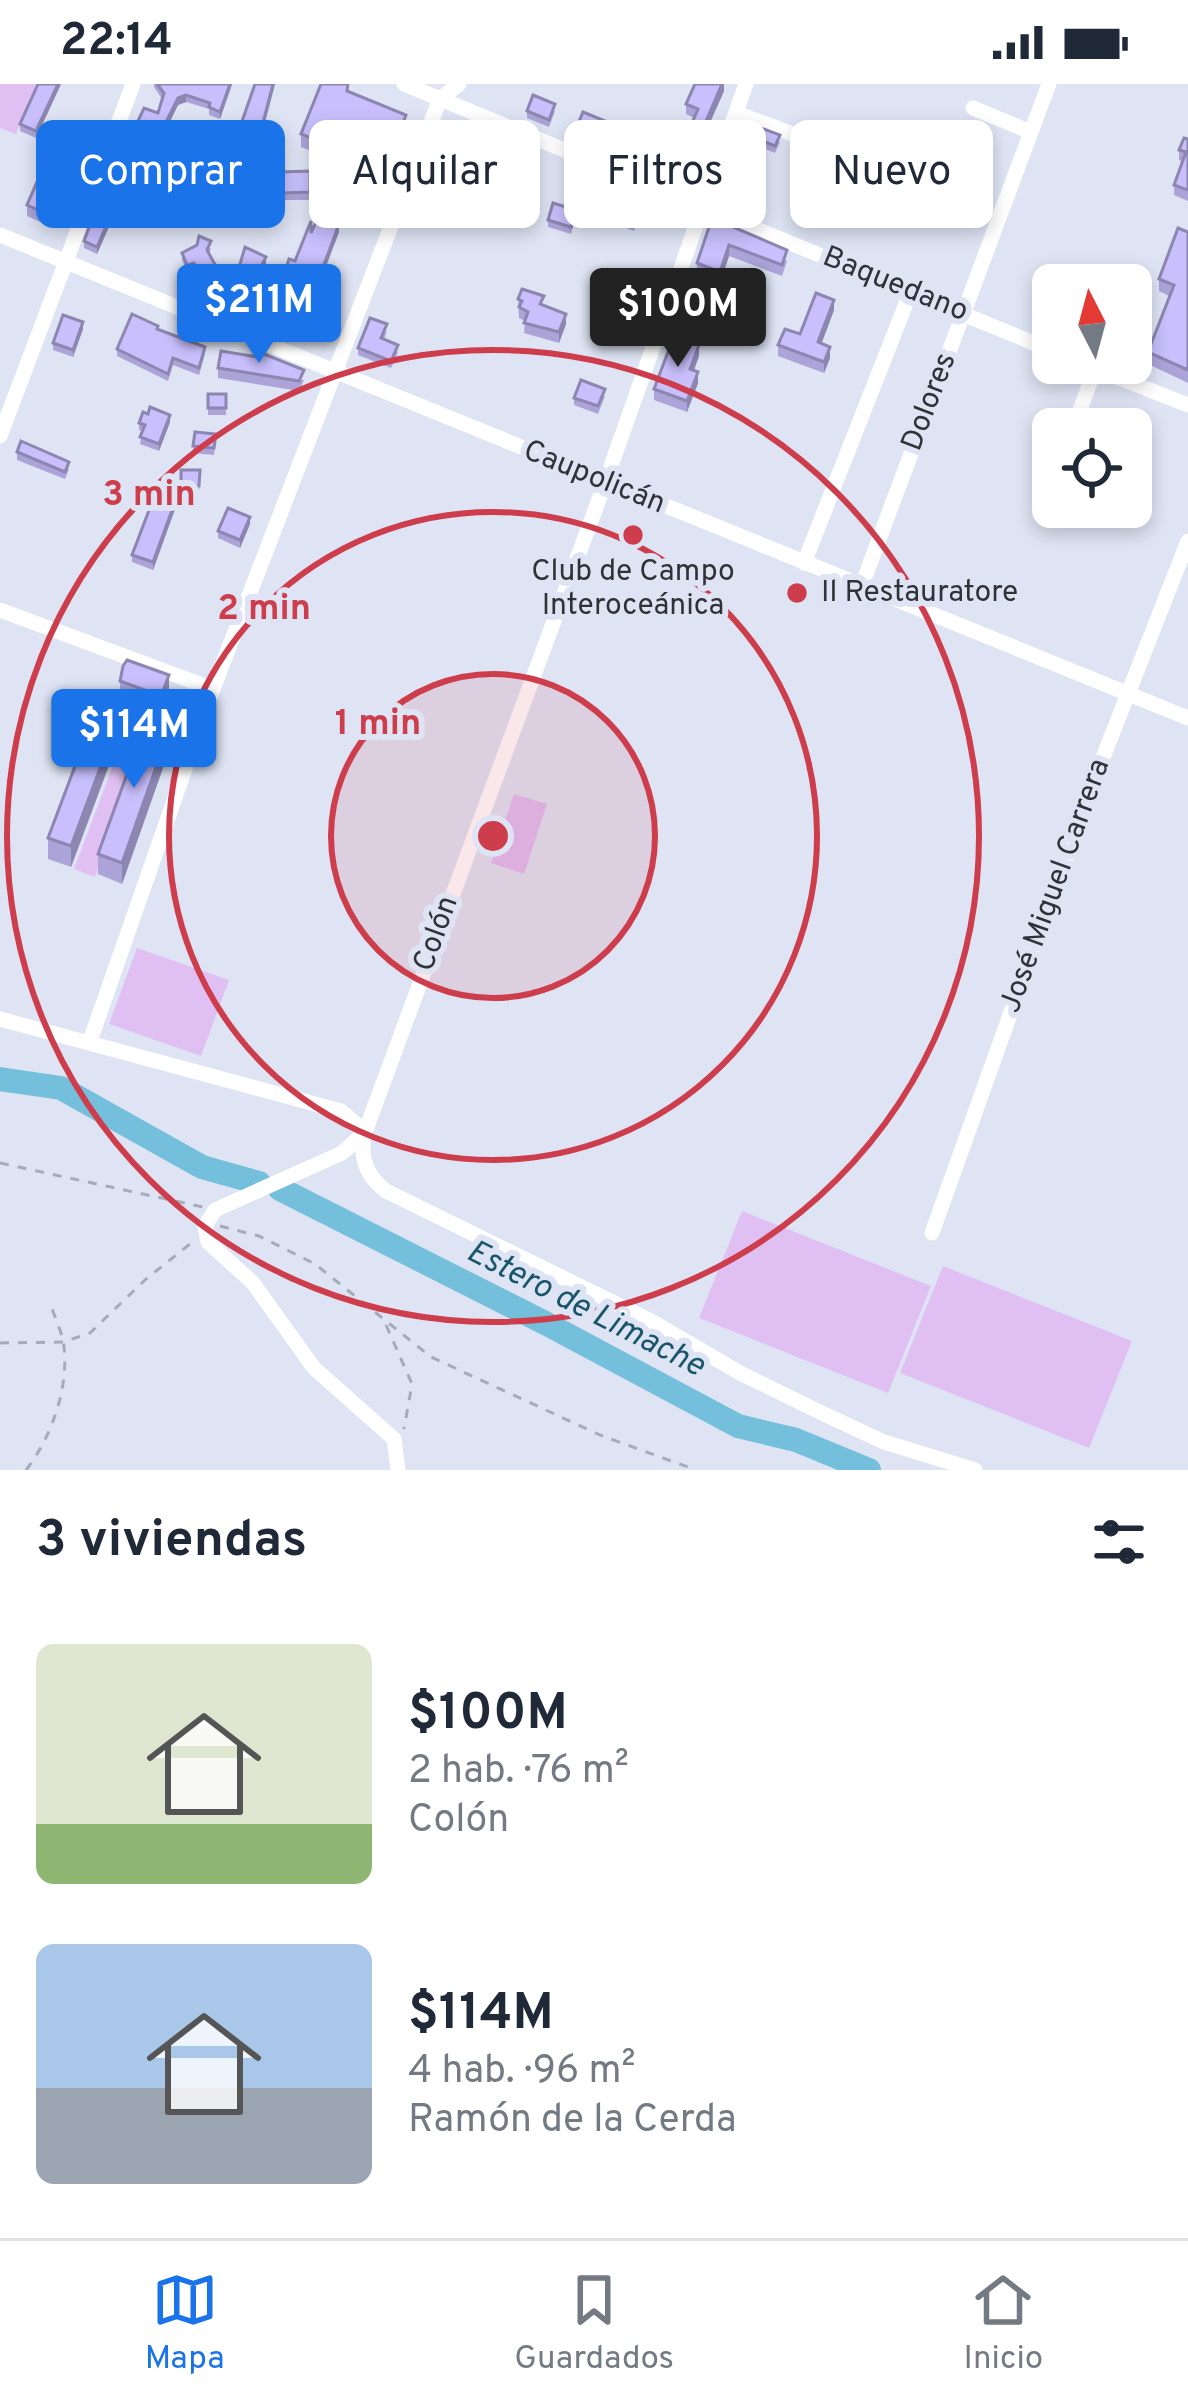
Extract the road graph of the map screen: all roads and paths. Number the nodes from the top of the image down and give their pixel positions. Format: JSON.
{"nodes":[{"id":1,"x":133,"y":84,"type":"edge"},
{"id":2,"x":404,"y":84,"type":"edge"},
{"id":3,"x":459,"y":84,"type":"edge"},
{"id":4,"x":746,"y":84,"type":"edge"},
{"id":5,"x":1049,"y":84,"type":"edge"},
{"id":6,"x":440,"y":99,"type":"junction"},
{"id":7,"x":973,"y":108,"type":"dead end"},
{"id":8,"x":736,"y":113,"type":"junction"},
{"id":9,"x":734,"y":120,"type":"edge"},
{"id":10,"x":790,"y":132,"type":"edge"},
{"id":11,"x":1031,"y":132,"type":"junction"},
{"id":12,"x":564,"y":149,"type":"edge"},
{"id":13,"x":695,"y":228,"type":"edge"},
{"id":14,"x":756,"y":228,"type":"edge"},
{"id":15,"x":0,"y":236,"type":"edge"},
{"id":16,"x":64,"y":262,"type":"junction"},
{"id":17,"x":911,"y":292,"type":"junction"},
{"id":18,"x":964,"y":313,"type":"junction"},
{"id":19,"x":1032,"y":342,"type":"edge"},
{"id":20,"x":338,"y":373,"type":"junction"},
{"id":21,"x":1135,"y":384,"type":"edge"},
{"id":22,"x":1188,"y":405,"type":"edge"},
{"id":23,"x":0,"y":436,"type":"edge"},
{"id":24,"x":604,"y":482,"type":"junction"},
{"id":25,"x":1188,"y":541,"type":"edge"},
{"id":26,"x":804,"y":562,"type":"junction"},
{"id":27,"x":862,"y":585,"type":"junction"},
{"id":28,"x":0,"y":610,"type":"edge"},
{"id":29,"x":213,"y":688,"type":"junction"},
{"id":30,"x":1130,"y":694,"type":"junction"},
{"id":31,"x":1188,"y":718,"type":"edge"},
{"id":32,"x":86,"y":731,"type":"edge"},
{"id":33,"x":195,"y":742,"type":"junction"},
{"id":34,"x":0,"y":1019,"type":"edge"},
{"id":35,"x":90,"y":1041,"type":"junction"},
{"id":36,"x":365,"y":1132,"type":"junction"},
{"id":37,"x":0,"y":1163,"type":"edge"},
{"id":38,"x":209,"y":1221,"type":"junction"},
{"id":39,"x":932,"y":1233,"type":"dead end"},
{"id":40,"x":50,"y":1303,"type":"dead end"},
{"id":41,"x":385,"y":1324,"type":"junction"},
{"id":42,"x":63,"y":1342,"type":"junction"},
{"id":43,"x":0,"y":1343,"type":"edge"},
{"id":44,"x":394,"y":1439,"type":"junction"},
{"id":45,"x":404,"y":1468,"type":"edge"},
{"id":46,"x":26,"y":1470,"type":"edge"},
{"id":47,"x":696,"y":1470,"type":"edge"},
{"id":48,"x":975,"y":1470,"type":"edge"}],
"edges":[{"from":1,"to":16,"type":"street"},
{"from":2,"to":6,"type":"street","name":"Baquedano"},
{"from":3,"to":6,"type":"street"},
{"from":4,"to":8,"type":"street","name":"Colón"},
{"from":5,"to":11,"type":"street","name":"Dolores"},
{"from":6,"to":12,"type":"street","name":"Baquedano"},
{"from":6,"to":20,"type":"street"},
{"from":7,"to":11,"type":"street"},
{"from":8,"to":9,"type":"street","name":"Colón"},
{"from":8,"to":10,"type":"street"},
{"from":11,"to":18,"type":"street","name":"Dolores"},
{"from":13,"to":24,"type":"street","name":"Colón"},
{"from":14,"to":17,"type":"street","name":"Baquedano"},
{"from":15,"to":16,"type":"street","name":"Caupolicán"},
{"from":16,"to":20,"type":"street","name":"Caupolicán"},
{"from":16,"to":23,"type":"street"},
{"from":17,"to":18,"type":"street","name":"Baquedano"},
{"from":17,"to":26,"type":"street"},
{"from":18,"to":19,"type":"street","name":"Baquedano"},
{"from":18,"to":27,"type":"street","name":"Dolores"},
{"from":20,"to":24,"type":"street","name":"Caupolicán"},
{"from":20,"to":29,"type":"street"},
{"from":21,"to":22,"type":"street"},
{"from":24,"to":26,"type":"street","name":"Caupolicán"},
{"from":24,"to":36,"type":"street","name":"Colón"},
{"from":25,"to":30,"type":"street","name":"José Miguel Carrera"},
{"from":26,"to":27,"type":"street","name":"Caupolicán"},
{"from":27,"to":30,"type":"street","name":"Caupolicán"},
{"from":28,"to":29,"type":"street"},
{"from":29,"to":33,"type":"street"},
{"from":30,"to":31,"type":"street","name":"Caupolicán"},
{"from":30,"to":39,"type":"street","name":"José Miguel Carrera"},
{"from":32,"to":33,"type":"street"},
{"from":33,"to":35,"type":"street"},
{"from":34,"to":35,"type":"street"},
{"from":35,"to":36,"type":"street"},
{"from":36,"to":38,"type":"street"},
{"from":36,"to":48,"type":"street"},
{"from":37,"to":38,"type":"path"},
{"from":38,"to":41,"type":"path"},
{"from":38,"to":42,"type":"path"},
{"from":38,"to":44,"type":"street"},
{"from":40,"to":42,"type":"path"},
{"from":41,"to":44,"type":"path"},
{"from":41,"to":47,"type":"path"},
{"from":42,"to":43,"type":"path"},
{"from":42,"to":46,"type":"path"},
{"from":44,"to":45,"type":"street"}]}
